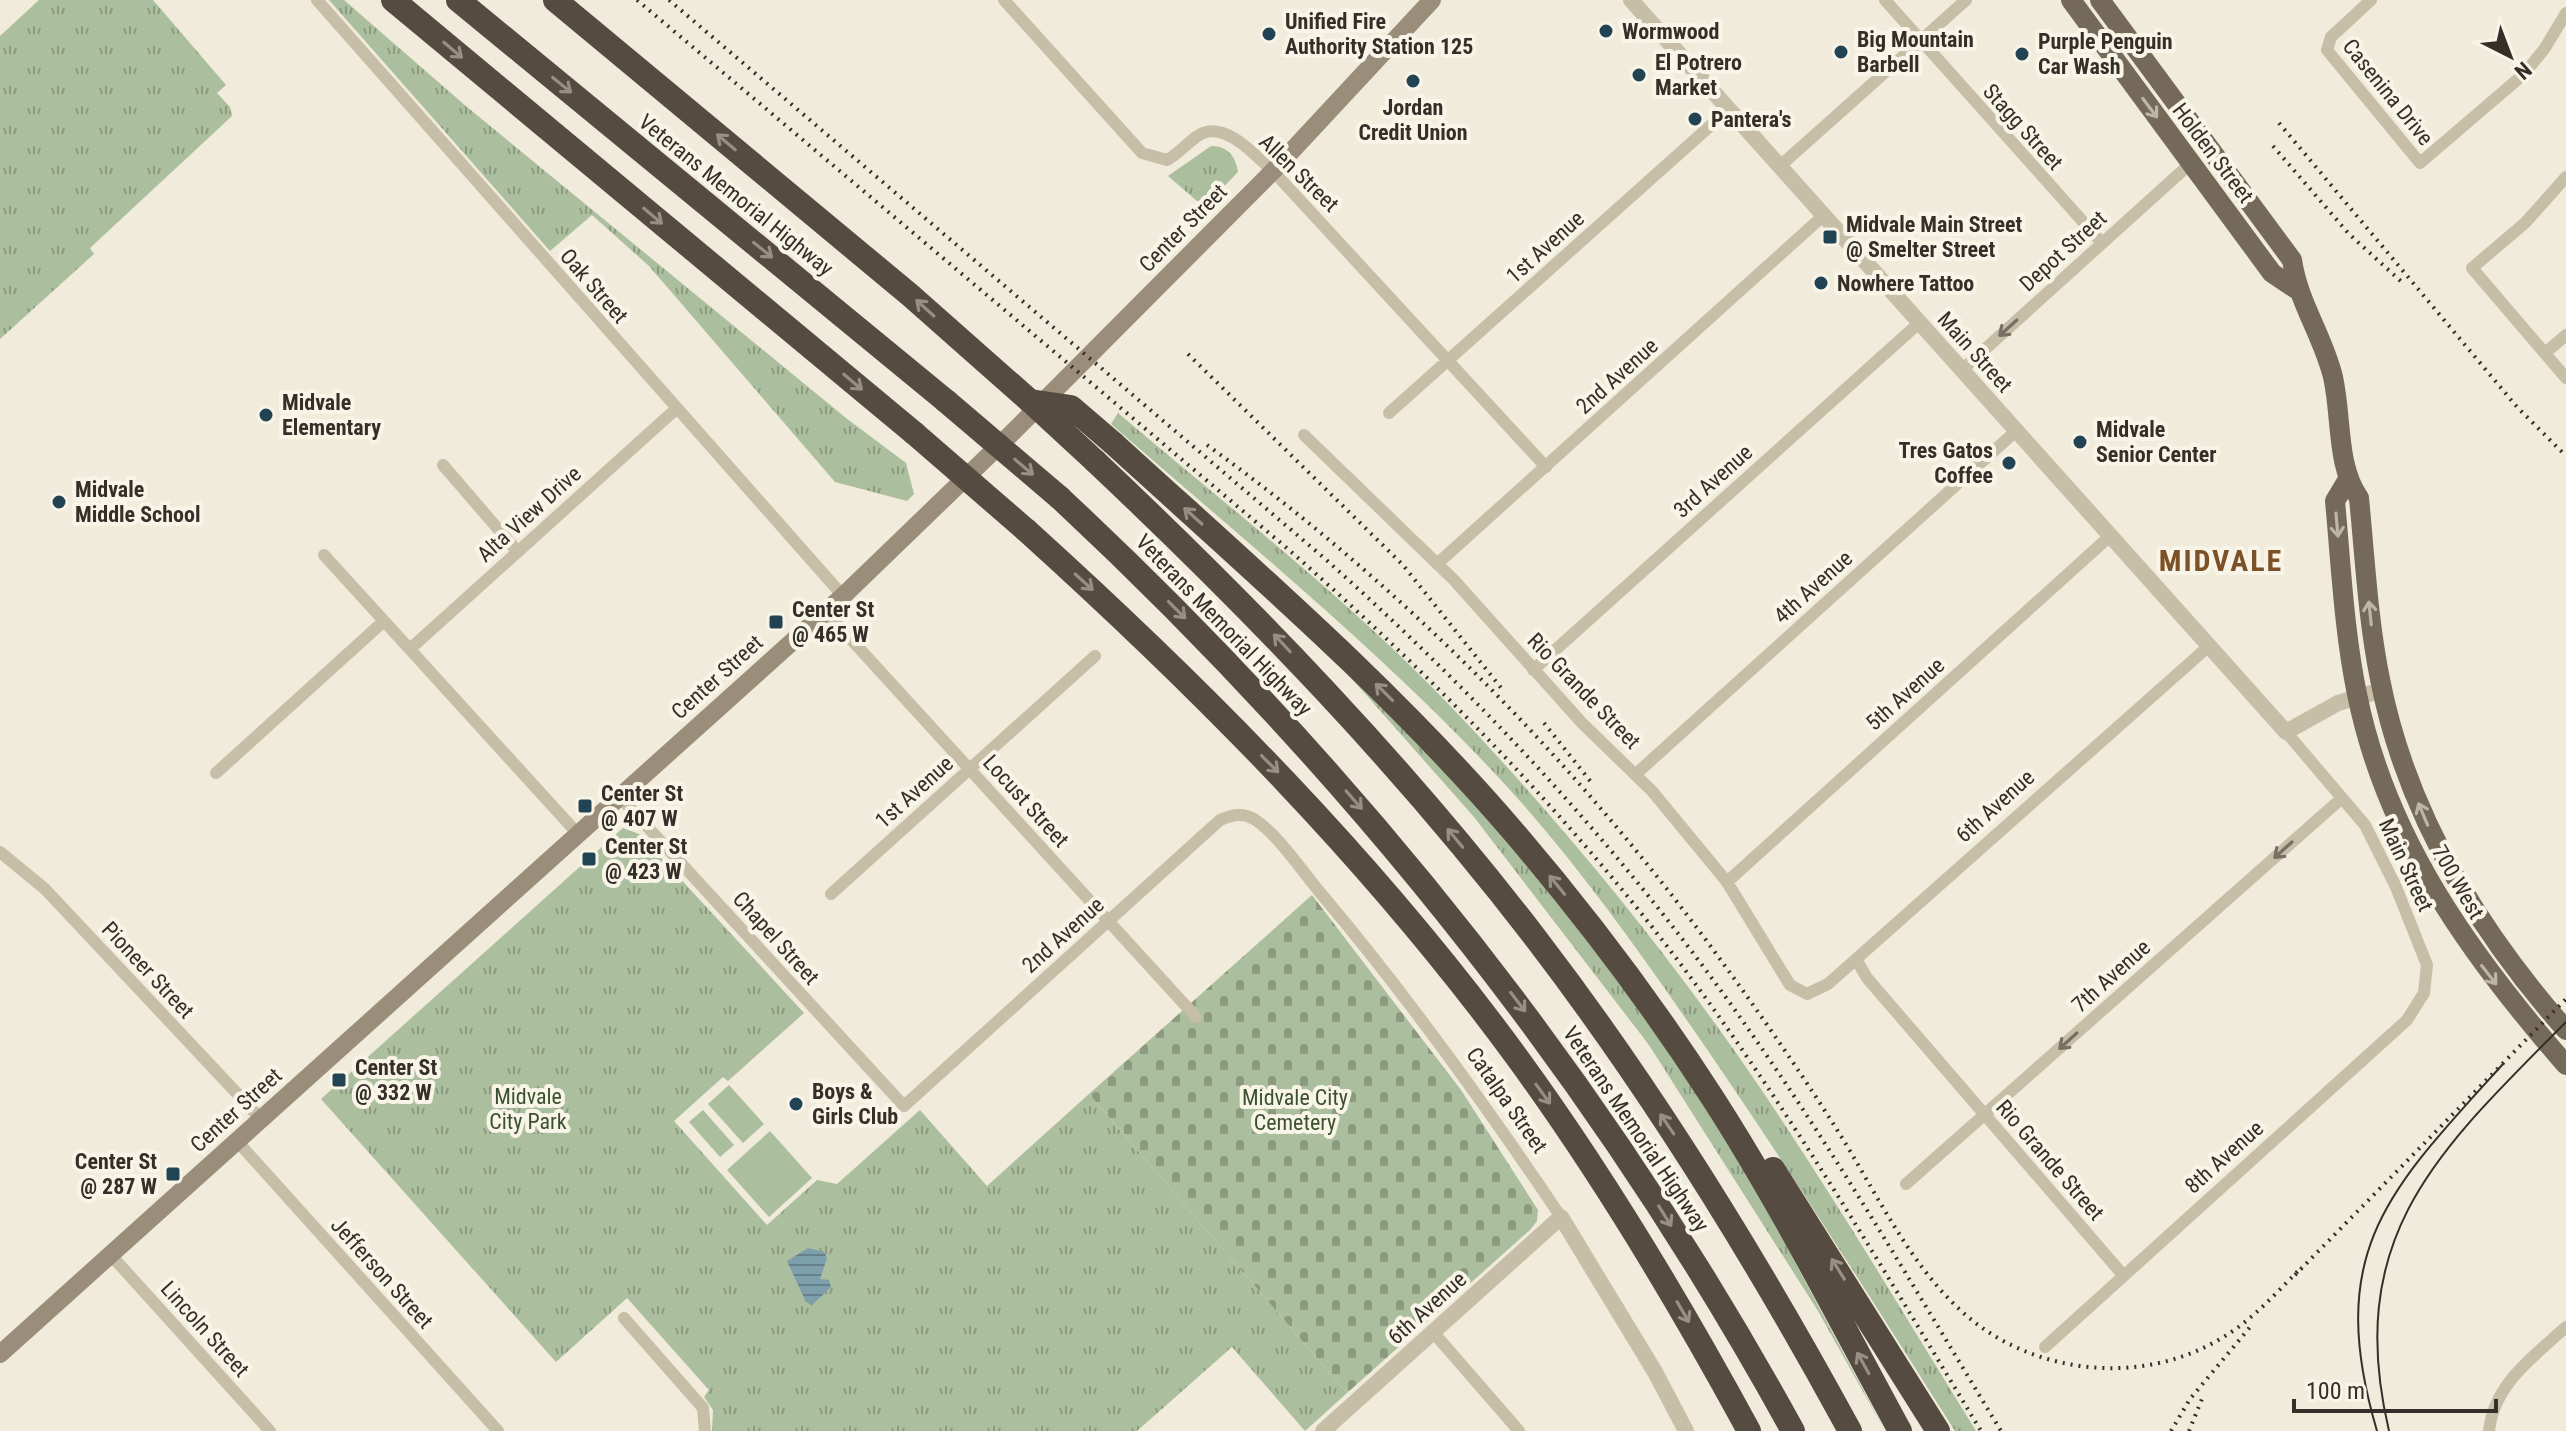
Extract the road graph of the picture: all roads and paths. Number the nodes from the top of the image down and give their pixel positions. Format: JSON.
{"nodes":[{"id":1,"x":317,"y":0,"type":"edge"},
{"id":2,"x":393,"y":0,"type":"edge"},
{"id":3,"x":458,"y":0,"type":"edge"},
{"id":4,"x":555,"y":0,"type":"edge"},
{"id":5,"x":1004,"y":0,"type":"edge"},
{"id":6,"x":1432,"y":0,"type":"edge"},
{"id":7,"x":1631,"y":0,"type":"edge"},
{"id":8,"x":1885,"y":0,"type":"edge"},
{"id":9,"x":1966,"y":0,"type":"edge"},
{"id":10,"x":2071,"y":0,"type":"edge"},
{"id":11,"x":2100,"y":0,"type":"edge"},
{"id":12,"x":2371,"y":0,"type":"edge"},
{"id":13,"x":2566,"y":13,"type":"edge"},
{"id":14,"x":1920,"y":42,"type":"junction"},
{"id":15,"x":1728,"y":110,"type":"junction"},
{"id":16,"x":2191,"y":163,"type":"junction"},
{"id":17,"x":1779,"y":167,"type":"junction"},
{"id":18,"x":1273,"y":171,"type":"junction"},
{"id":19,"x":2566,"y":177,"type":"edge"},
{"id":20,"x":1823,"y":216,"type":"junction"},
{"id":21,"x":2102,"y":243,"type":"junction"},
{"id":22,"x":2296,"y":289,"type":"junction"},
{"id":23,"x":1919,"y":323,"type":"junction"},
{"id":24,"x":2566,"y":335,"type":"edge"},
{"id":25,"x":2545,"y":353,"type":"junction"},
{"id":26,"x":1449,"y":360,"type":"junction"},
{"id":27,"x":1962,"y":370,"type":"junction"},
{"id":28,"x":2566,"y":378,"type":"edge"},
{"id":29,"x":1030,"y":401,"type":"junction"},
{"id":30,"x":676,"y":409,"type":"junction"},
{"id":31,"x":1389,"y":413,"type":"dead end"},
{"id":32,"x":2016,"y":431,"type":"junction"},
{"id":33,"x":1304,"y":435,"type":"dead end"},
{"id":34,"x":443,"y":465,"type":"dead end"},
{"id":35,"x":1546,"y":467,"type":"junction"},
{"id":36,"x":2347,"y":481,"type":"junction"},
{"id":37,"x":2110,"y":536,"type":"junction"},
{"id":38,"x":517,"y":551,"type":"junction"},
{"id":39,"x":324,"y":555,"type":"dead end"},
{"id":40,"x":1437,"y":564,"type":"junction"},
{"id":41,"x":843,"y":596,"type":"junction"},
{"id":42,"x":826,"y":612,"type":"junction"},
{"id":43,"x":384,"y":621,"type":"junction"},
{"id":44,"x":2209,"y":646,"type":"junction"},
{"id":45,"x":410,"y":649,"type":"junction"},
{"id":46,"x":1095,"y":656,"type":"dead end"},
{"id":47,"x":1533,"y":670,"type":"junction"},
{"id":48,"x":2382,"y":690,"type":"junction"},
{"id":49,"x":2357,"y":696,"type":"junction"},
{"id":50,"x":2286,"y":732,"type":"junction"},
{"id":51,"x":969,"y":769,"type":"junction"},
{"id":52,"x":216,"y":773,"type":"dead end"},
{"id":53,"x":1637,"y":773,"type":"junction"},
{"id":54,"x":620,"y":797,"type":"junction"},
{"id":55,"x":2342,"y":798,"type":"junction"},
{"id":56,"x":1256,"y":820,"type":"joint"},
{"id":57,"x":578,"y":834,"type":"junction"},
{"id":58,"x":0,"y":852,"type":"edge"},
{"id":59,"x":1727,"y":882,"type":"junction"},
{"id":60,"x":831,"y":894,"type":"dead end"},
{"id":61,"x":1583,"y":917,"type":"junction"},
{"id":62,"x":1109,"y":922,"type":"junction"},
{"id":63,"x":1856,"y":959,"type":"junction"},
{"id":64,"x":2424,"y":993,"type":"joint"},
{"id":65,"x":1807,"y":994,"type":"joint"},
{"id":66,"x":1196,"y":1017,"type":"dead end"},
{"id":67,"x":2566,"y":1030,"type":"edge"},
{"id":68,"x":2566,"y":1065,"type":"edge"},
{"id":69,"x":904,"y":1106,"type":"joint"},
{"id":70,"x":1984,"y":1114,"type":"junction"},
{"id":71,"x":262,"y":1120,"type":"junction"},
{"id":72,"x":237,"y":1141,"type":"junction"},
{"id":73,"x":1906,"y":1184,"type":"dead end"},
{"id":74,"x":1561,"y":1217,"type":"junction"},
{"id":75,"x":110,"y":1254,"type":"junction"},
{"id":76,"x":2123,"y":1275,"type":"junction"},
{"id":77,"x":624,"y":1318,"type":"dead end"},
{"id":78,"x":2566,"y":1327,"type":"edge"},
{"id":79,"x":1433,"y":1332,"type":"junction"},
{"id":80,"x":2045,"y":1347,"type":"dead end"},
{"id":81,"x":0,"y":1354,"type":"edge"},
{"id":82,"x":270,"y":1431,"type":"edge"},
{"id":83,"x":498,"y":1431,"type":"edge"},
{"id":84,"x":705,"y":1431,"type":"edge"},
{"id":85,"x":1323,"y":1431,"type":"edge"},
{"id":86,"x":1519,"y":1431,"type":"edge"},
{"id":87,"x":1686,"y":1431,"type":"edge"},
{"id":88,"x":1746,"y":1431,"type":"edge"},
{"id":89,"x":1793,"y":1431,"type":"edge"},
{"id":90,"x":1850,"y":1431,"type":"edge"},
{"id":91,"x":1900,"y":1431,"type":"edge"},
{"id":92,"x":1938,"y":1431,"type":"edge"},
{"id":93,"x":2489,"y":1431,"type":"edge"}],
"edges":[{"from":1,"to":30,"type":"street","name":"Oak Street"},
{"from":2,"to":88,"type":"highway","one_way":true,"bridge":true},
{"from":3,"to":89,"type":"highway","name":"Veterans Memorial Highway","one_way":true,"bridge":true},
{"from":29,"to":4,"type":"highway","name":"Veterans Memorial Highway","one_way":true},
{"from":5,"to":18,"type":"street","name":"Allen Street"},
{"from":6,"to":18,"type":"main road","name":"Center Street"},
{"from":7,"to":15,"type":"street","name":"Main Street"},
{"from":8,"to":14,"type":"street","name":"Stagg Street"},
{"from":9,"to":14,"type":"street"},
{"from":10,"to":16,"type":"main road","name":"Holden Street","one_way":true},
{"from":11,"to":22,"type":"main road","name":"Holden Street"},
{"from":12,"to":13,"type":"street","name":"Casenina Drive"},
{"from":14,"to":17,"type":"street"},
{"from":14,"to":21,"type":"street","name":"Stagg Street"},
{"from":15,"to":17,"type":"street","name":"Main Street"},
{"from":15,"to":26,"type":"street","name":"1st Avenue"},
{"from":16,"to":21,"type":"street","name":"Depot Street"},
{"from":16,"to":22,"type":"main road","name":"Holden Street"},
{"from":17,"to":20,"type":"street","name":"Main Street"},
{"from":18,"to":26,"type":"street","name":"Allen Street"},
{"from":18,"to":41,"type":"main road","name":"Center Street"},
{"from":19,"to":25,"type":"street"},
{"from":20,"to":23,"type":"street","name":"Main Street"},
{"from":20,"to":35,"type":"street","name":"2nd Avenue"},
{"from":21,"to":27,"type":"street","name":"Depot Street","one_way":true},
{"from":22,"to":36,"type":"main road","name":"Holden Street"},
{"from":23,"to":27,"type":"street","name":"Main Street"},
{"from":23,"to":47,"type":"street","name":"3rd Avenue"},
{"from":24,"to":25,"type":"street"},
{"from":25,"to":28,"type":"street"},
{"from":26,"to":31,"type":"street","name":"1st Avenue"},
{"from":26,"to":35,"type":"street","name":"Allen Street"},
{"from":27,"to":32,"type":"street","name":"Main Street"},
{"from":61,"to":29,"type":"highway","one_way":true,"bridge":true},
{"from":90,"to":29,"type":"highway","name":"Veterans Memorial Highway","one_way":true,"bridge":true},
{"from":30,"to":38,"type":"street","name":"Alta View Drive"},
{"from":30,"to":41,"type":"street","name":"Oak Street"},
{"from":32,"to":37,"type":"street","name":"Main Street"},
{"from":32,"to":53,"type":"street","name":"4th Avenue"},
{"from":33,"to":40,"type":"street","name":"Rio Grande Street"},
{"from":34,"to":38,"type":"street"},
{"from":35,"to":40,"type":"street","name":"2nd Avenue"},
{"from":48,"to":36,"type":"main road","name":"Holden Street","one_way":true},
{"from":36,"to":49,"type":"main road","name":"Holden Street","one_way":true},
{"from":37,"to":44,"type":"street","name":"Main Street"},
{"from":37,"to":59,"type":"street","name":"5th Avenue"},
{"from":38,"to":45,"type":"street","name":"Alta View Drive"},
{"from":39,"to":43,"type":"street"},
{"from":40,"to":47,"type":"street","name":"Rio Grande Street"},
{"from":41,"to":42,"type":"main road","name":"Center Street"},
{"from":42,"to":51,"type":"street","name":"Locust Street"},
{"from":42,"to":54,"type":"main road","name":"Center Street"},
{"from":43,"to":45,"type":"street"},
{"from":43,"to":52,"type":"street"},
{"from":44,"to":50,"type":"street","name":"Main Street"},
{"from":44,"to":63,"type":"street","name":"6th Avenue"},
{"from":45,"to":57,"type":"street"},
{"from":46,"to":51,"type":"street","name":"1st Avenue"},
{"from":47,"to":53,"type":"street","name":"Rio Grande Street"},
{"from":48,"to":49,"type":"street"},
{"from":67,"to":48,"type":"main road","name":"700 West","one_way":true},
{"from":49,"to":50,"type":"street"},
{"from":49,"to":68,"type":"main road","name":"700 West","one_way":true},
{"from":50,"to":55,"type":"street","name":"Main Street"},
{"from":51,"to":60,"type":"street","name":"1st Avenue"},
{"from":51,"to":62,"type":"street","name":"Locust Street"},
{"from":53,"to":59,"type":"street","name":"Rio Grande Street"},
{"from":54,"to":57,"type":"main road","name":"Center Street"},
{"from":54,"to":69,"type":"street","name":"Chapel Street"},
{"from":55,"to":64,"type":"street","name":"Main Street"},
{"from":55,"to":70,"type":"street","name":"7th Avenue","one_way":true},
{"from":56,"to":62,"type":"street","name":"2nd Avenue"},
{"from":56,"to":74,"type":"street","name":"Catalpa Street"},
{"from":57,"to":71,"type":"main road","name":"Center Street"},
{"from":58,"to":71,"type":"street","name":"Pioneer Street"},
{"from":59,"to":65,"type":"street","name":"Rio Grande Street"},
{"from":91,"to":61,"type":"highway","one_way":true},
{"from":92,"to":61,"type":"highway","one_way":true},
{"from":62,"to":66,"type":"street","name":"Locust Street"},
{"from":62,"to":69,"type":"street","name":"2nd Avenue"},
{"from":63,"to":65,"type":"street","name":"6th Avenue"},
{"from":63,"to":70,"type":"street","name":"Rio Grande Street"},
{"from":64,"to":76,"type":"street","name":"8th Avenue"},
{"from":70,"to":73,"type":"street","name":"7th Avenue"},
{"from":70,"to":76,"type":"street","name":"Rio Grande Street"},
{"from":71,"to":72,"type":"main road","name":"Center Street"},
{"from":72,"to":75,"type":"main road","name":"Center Street"},
{"from":72,"to":83,"type":"street","name":"Jefferson Street"},
{"from":74,"to":79,"type":"street","name":"6th Avenue"},
{"from":74,"to":87,"type":"street","name":"Catalpa Street"},
{"from":75,"to":81,"type":"main road","name":"Center Street"},
{"from":75,"to":82,"type":"street","name":"Lincoln Street"},
{"from":76,"to":80,"type":"street","name":"8th Avenue"},
{"from":77,"to":84,"type":"street"},
{"from":78,"to":93,"type":"street"},
{"from":79,"to":85,"type":"street","name":"6th Avenue"},
{"from":79,"to":86,"type":"street"}]}
